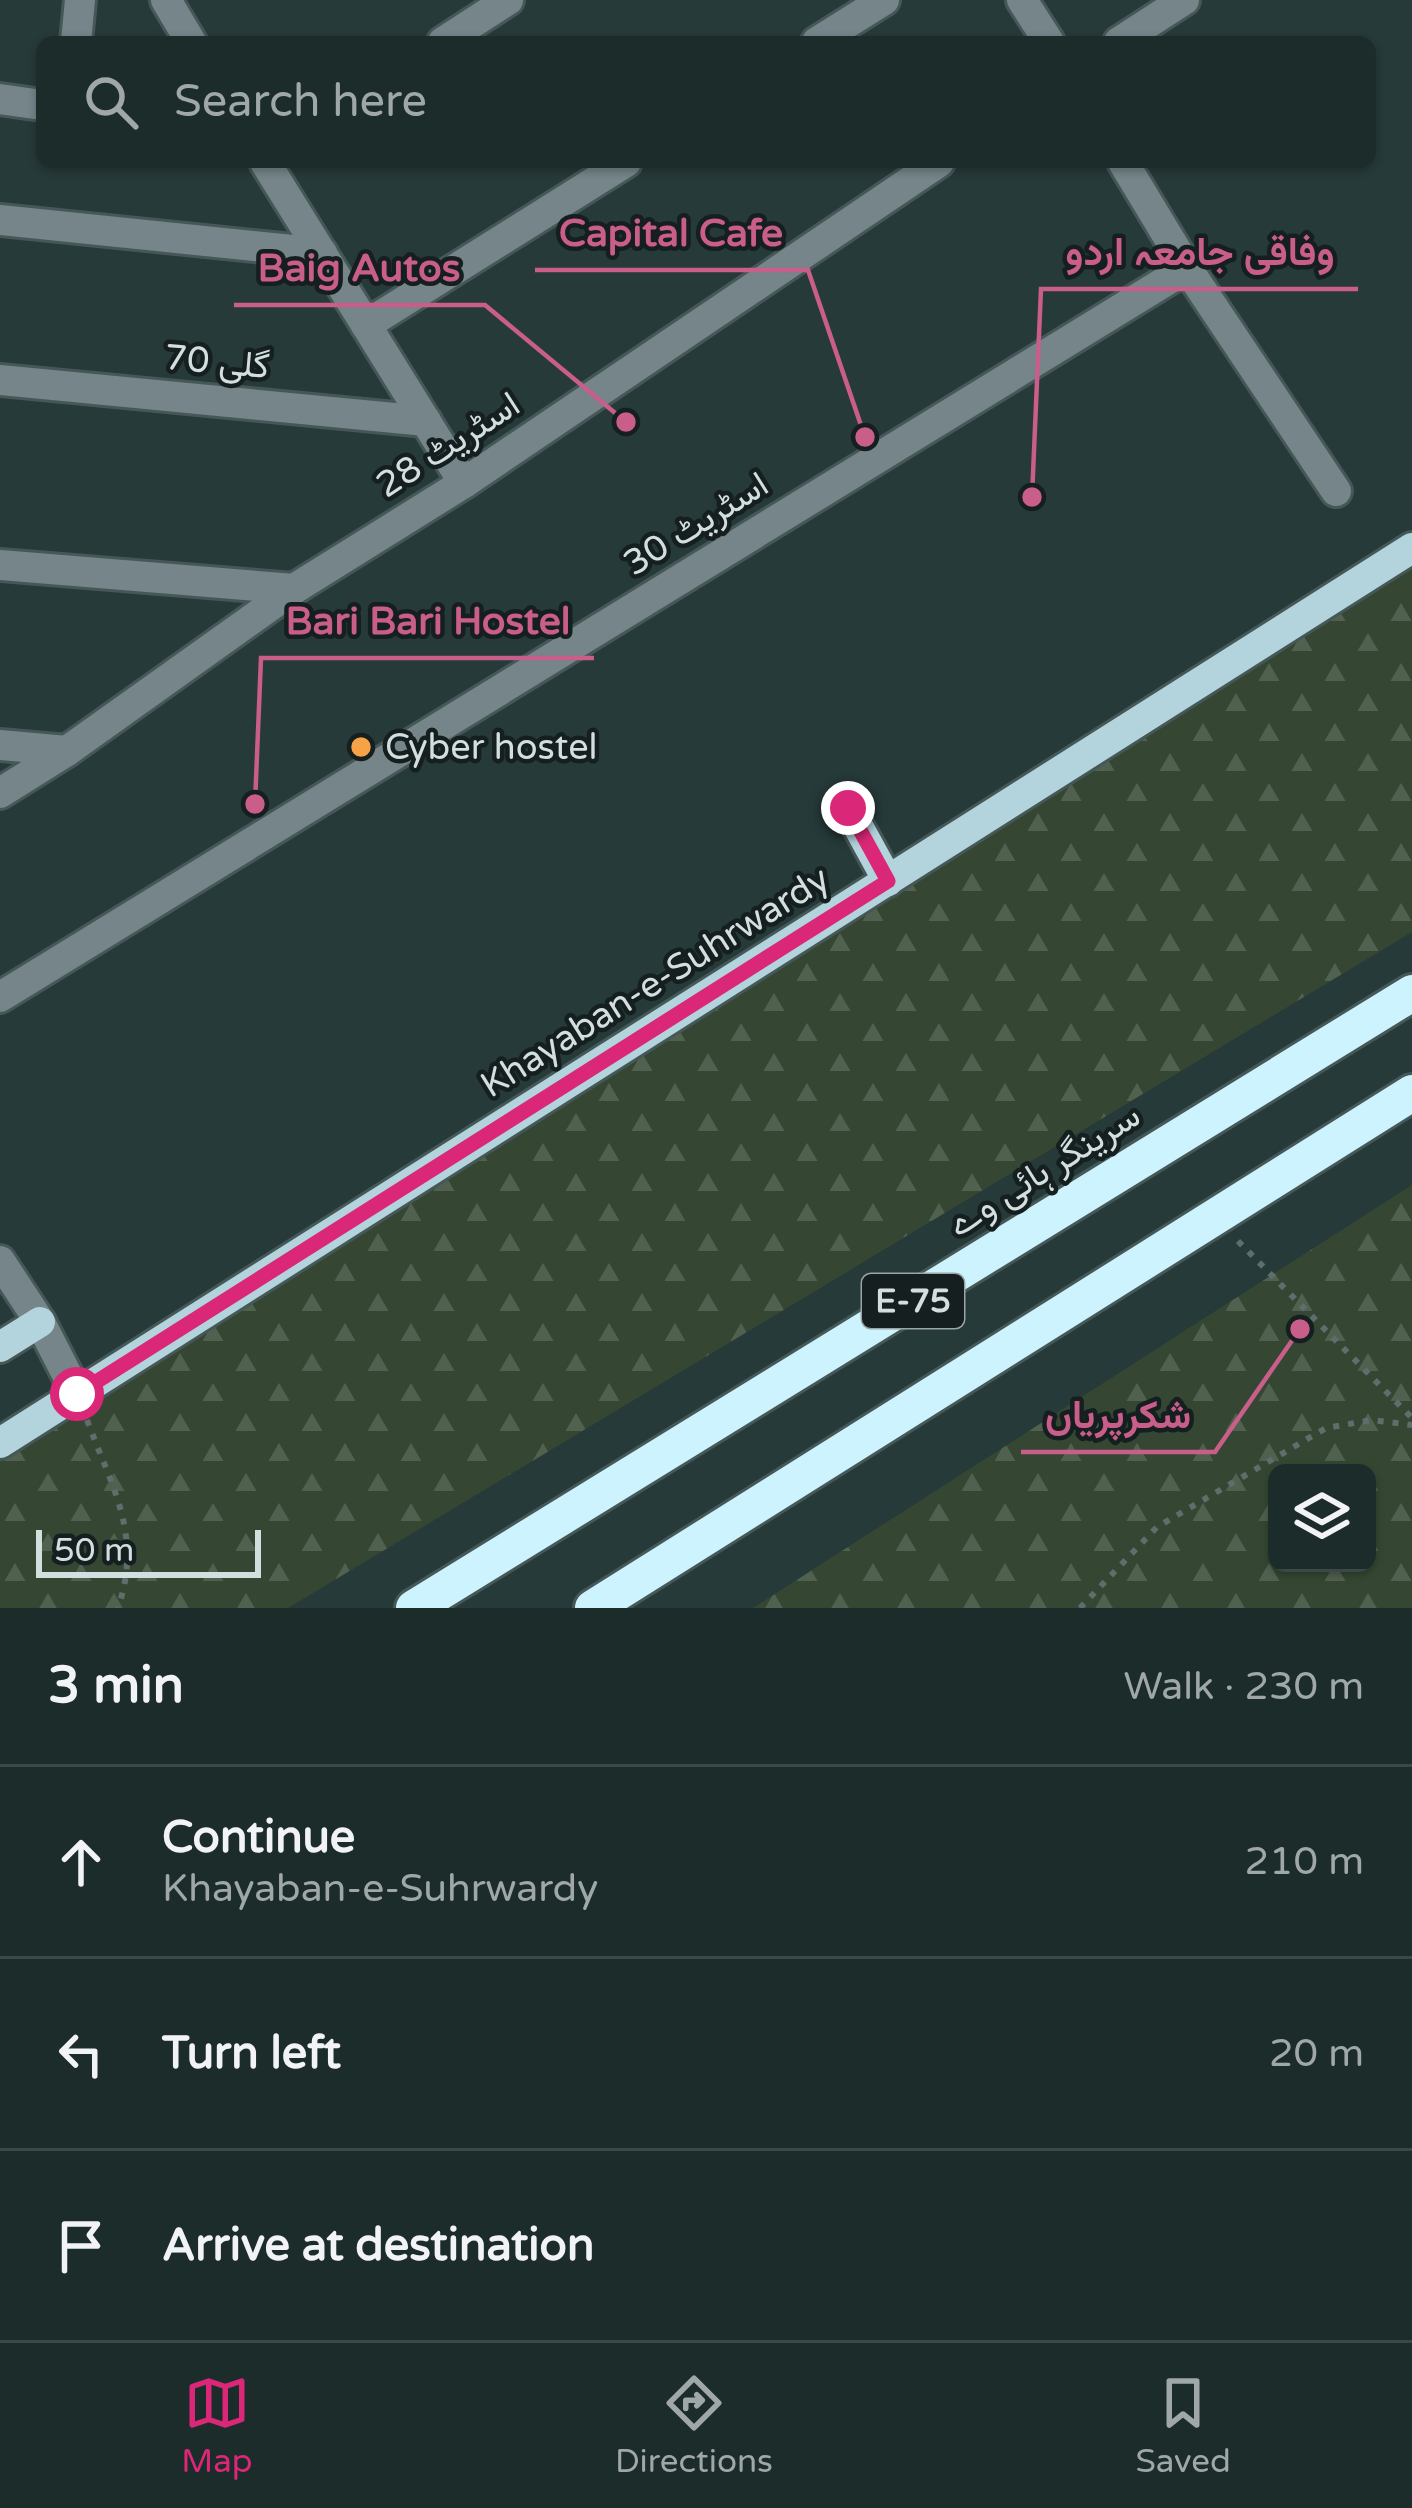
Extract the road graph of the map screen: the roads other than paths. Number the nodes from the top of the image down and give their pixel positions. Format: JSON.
{"nodes":[{"id":1,"x":80,"y":0,"type":"edge"},
{"id":2,"x":166,"y":0,"type":"edge"},
{"id":3,"x":508,"y":0,"type":"edge"},
{"id":4,"x":884,"y":0,"type":"edge"},
{"id":5,"x":1022,"y":0,"type":"edge"},
{"id":6,"x":1184,"y":0,"type":"edge"},
{"id":7,"x":77,"y":36,"type":"edge"},
{"id":8,"x":187,"y":36,"type":"edge"},
{"id":9,"x":452,"y":36,"type":"edge"},
{"id":10,"x":827,"y":36,"type":"edge"},
{"id":11,"x":1044,"y":36,"type":"edge"},
{"id":12,"x":1128,"y":36,"type":"edge"},
{"id":13,"x":0,"y":99,"type":"edge"},
{"id":14,"x":36,"y":104,"type":"edge"},
{"id":15,"x":269,"y":168,"type":"edge"},
{"id":16,"x":616,"y":168,"type":"edge"},
{"id":17,"x":930,"y":168,"type":"edge"},
{"id":18,"x":1127,"y":168,"type":"edge"},
{"id":19,"x":0,"y":220,"type":"edge"},
{"id":20,"x":322,"y":253,"type":"junction"},
{"id":21,"x":1187,"y":268,"type":"junction"},
{"id":22,"x":367,"y":325,"type":"junction"},
{"id":23,"x":0,"y":380,"type":"edge"},
{"id":24,"x":426,"y":421,"type":"junction"},
{"id":25,"x":464,"y":483,"type":"junction"},
{"id":26,"x":1336,"y":491,"type":"dead end"},
{"id":27,"x":1412,"y":548,"type":"edge"},
{"id":28,"x":0,"y":565,"type":"edge"},
{"id":29,"x":294,"y":589,"type":"junction"},
{"id":30,"x":0,"y":746,"type":"edge"},
{"id":31,"x":68,"y":751,"type":"junction"},
{"id":32,"x":0,"y":793,"type":"edge"},
{"id":33,"x":848,"y":808,"type":"dead end"},
{"id":34,"x":888,"y":881,"type":"junction"},
{"id":35,"x":1412,"y":993,"type":"edge"},
{"id":36,"x":0,"y":997,"type":"edge"},
{"id":37,"x":1412,"y":1094,"type":"edge"},
{"id":38,"x":0,"y":1261,"type":"edge"},
{"id":39,"x":40,"y":1322,"type":"junction"},
{"id":40,"x":0,"y":1347,"type":"edge"},
{"id":41,"x":77,"y":1394,"type":"junction"},
{"id":42,"x":0,"y":1443,"type":"edge"},
{"id":43,"x":414,"y":1608,"type":"edge"},
{"id":44,"x":593,"y":1608,"type":"edge"}],
"edges":[{"from":1,"to":7,"type":"street"},
{"from":2,"to":8,"type":"street"},
{"from":3,"to":9,"type":"street"},
{"from":4,"to":10,"type":"street"},
{"from":5,"to":11,"type":"street"},
{"from":6,"to":12,"type":"street"},
{"from":13,"to":14,"type":"street"},
{"from":15,"to":20,"type":"street"},
{"from":16,"to":22,"type":"street"},
{"from":17,"to":25,"type":"street","name":"اسٹریٹ 28"},
{"from":18,"to":21,"type":"street"},
{"from":19,"to":20,"type":"street"},
{"from":20,"to":22,"type":"street"},
{"from":21,"to":26,"type":"street"},
{"from":21,"to":36,"type":"street","name":"اسٹریٹ 30"},
{"from":22,"to":24,"type":"street"},
{"from":23,"to":24,"type":"street","name":"گلی 70"},
{"from":24,"to":25,"type":"street"},
{"from":25,"to":29,"type":"street","name":"اسٹریٹ 28"},
{"from":27,"to":34,"type":"main road","name":"Khayaban-e-Suhrwardy"},
{"from":28,"to":29,"type":"street"},
{"from":29,"to":31,"type":"street","name":"اسٹریٹ 28"},
{"from":30,"to":31,"type":"street"},
{"from":31,"to":32,"type":"street","name":"اسٹریٹ 28"},
{"from":33,"to":34,"type":"main road"},
{"from":34,"to":41,"type":"main road","name":"Khayaban-e-Suhrwardy"},
{"from":35,"to":43,"type":"highway","name":"سرینگر ہائی وے","number":"E-75"},
{"from":37,"to":44,"type":"highway","number":"E-75"},
{"from":38,"to":39,"type":"street"},
{"from":39,"to":40,"type":"main road"},
{"from":39,"to":41,"type":"street"},
{"from":41,"to":42,"type":"main road","name":"Khayaban-e-Suhrwardy"}]}
